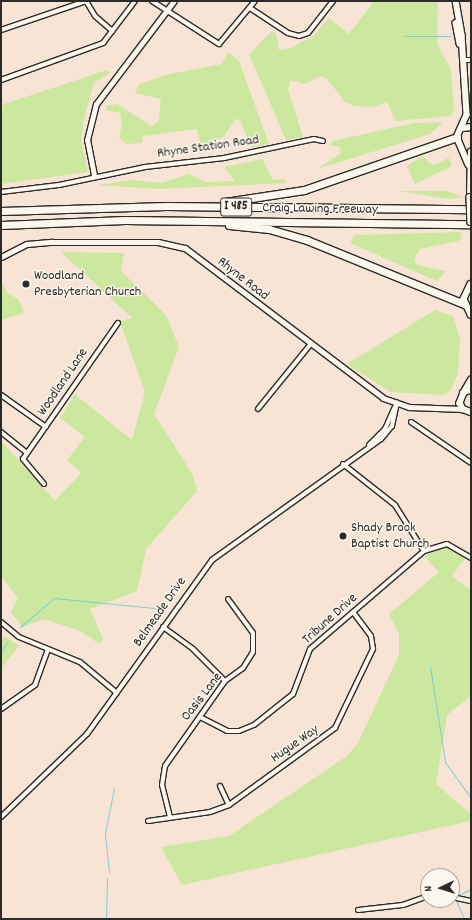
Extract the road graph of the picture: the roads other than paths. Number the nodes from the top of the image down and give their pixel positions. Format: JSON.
{"nodes":[{"id":1,"x":86,"y":1,"type":"edge"},
{"id":2,"x":135,"y":1,"type":"edge"},
{"id":3,"x":152,"y":1,"type":"edge"},
{"id":4,"x":174,"y":1,"type":"edge"},
{"id":5,"x":255,"y":1,"type":"edge"},
{"id":6,"x":333,"y":1,"type":"edge"},
{"id":7,"x":452,"y":1,"type":"edge"},
{"id":8,"x":456,"y":1,"type":"edge"},
{"id":9,"x":250,"y":8,"type":"junction"},
{"id":10,"x":166,"y":11,"type":"junction"},
{"id":11,"x":1,"y":30,"type":"edge"},
{"id":12,"x":112,"y":32,"type":"junction"},
{"id":13,"x":461,"y":45,"type":"junction"},
{"id":14,"x":462,"y":60,"type":"junction"},
{"id":15,"x":471,"y":60,"type":"edge"},
{"id":16,"x":1,"y":80,"type":"edge"},
{"id":17,"x":467,"y":115,"type":"junction"},
{"id":18,"x":471,"y":122,"type":"edge"},
{"id":19,"x":471,"y":127,"type":"edge"},
{"id":20,"x":463,"y":128,"type":"junction"},
{"id":21,"x":457,"y":137,"type":"junction"},
{"id":22,"x":323,"y":141,"type":"dead end"},
{"id":23,"x":471,"y":152,"type":"edge"},
{"id":24,"x":469,"y":165,"type":"junction"},
{"id":25,"x":96,"y":178,"type":"junction"},
{"id":26,"x":1,"y":192,"type":"edge"},
{"id":27,"x":166,"y":206,"type":"junction"},
{"id":28,"x":471,"y":210,"type":"edge"},
{"id":29,"x":1,"y":211,"type":"edge"},
{"id":30,"x":181,"y":220,"type":"junction"},
{"id":31,"x":471,"y":223,"type":"edge"},
{"id":32,"x":1,"y":225,"type":"edge"},
{"id":33,"x":1,"y":257,"type":"edge"},
{"id":34,"x":471,"y":284,"type":"edge"},
{"id":35,"x":469,"y":310,"type":"edge"},
{"id":36,"x":118,"y":323,"type":"dead end"},
{"id":37,"x":310,"y":345,"type":"junction"},
{"id":38,"x":471,"y":380,"type":"edge"},
{"id":39,"x":471,"y":390,"type":"edge"},
{"id":40,"x":462,"y":394,"type":"junction"},
{"id":41,"x":1,"y":395,"type":"edge"},
{"id":42,"x":397,"y":403,"type":"junction"},
{"id":43,"x":450,"y":406,"type":"junction"},
{"id":44,"x":258,"y":409,"type":"dead end"},
{"id":45,"x":463,"y":409,"type":"junction"},
{"id":46,"x":470,"y":413,"type":"edge"},
{"id":47,"x":411,"y":422,"type":"dead end"},
{"id":48,"x":46,"y":427,"type":"junction"},
{"id":49,"x":1,"y":432,"type":"edge"},
{"id":50,"x":27,"y":453,"type":"junction"},
{"id":51,"x":471,"y":463,"type":"edge"},
{"id":52,"x":343,"y":464,"type":"junction"},
{"id":53,"x":44,"y":484,"type":"dead end"},
{"id":54,"x":424,"y":551,"type":"junction"},
{"id":55,"x":471,"y":558,"type":"edge"},
{"id":56,"x":228,"y":599,"type":"dead end"},
{"id":57,"x":353,"y":612,"type":"junction"},
{"id":58,"x":1,"y":622,"type":"edge"},
{"id":59,"x":163,"y":627,"type":"junction"},
{"id":60,"x":48,"y":650,"type":"junction"},
{"id":61,"x":225,"y":681,"type":"junction"},
{"id":62,"x":117,"y":693,"type":"junction"},
{"id":63,"x":1,"y":709,"type":"edge"},
{"id":64,"x":200,"y":717,"type":"junction"},
{"id":65,"x":220,"y":786,"type":"dead end"},
{"id":66,"x":229,"y":806,"type":"junction"},
{"id":67,"x":1,"y":817,"type":"edge"},
{"id":68,"x":170,"y":817,"type":"junction"},
{"id":69,"x":148,"y":821,"type":"dead end"},
{"id":70,"x":420,"y":899,"type":"edge"},
{"id":71,"x":460,"y":899,"type":"edge"},
{"id":72,"x":471,"y":901,"type":"edge"},
{"id":73,"x":358,"y":910,"type":"dead end"}],
"edges":[{"from":1,"to":11,"type":"street"},
{"from":1,"to":12,"type":"street"},
{"from":2,"to":12,"type":"street"},
{"from":3,"to":10,"type":"street"},
{"from":4,"to":10,"type":"street"},
{"from":5,"to":9,"type":"street"},
{"from":6,"to":9,"type":"street"},
{"from":7,"to":13,"type":"main road"},
{"from":8,"to":13,"type":"main road"},
{"from":9,"to":10,"type":"street"},
{"from":10,"to":25,"type":"street"},
{"from":12,"to":16,"type":"street"},
{"from":13,"to":14,"type":"main road"},
{"from":14,"to":15,"type":"street"},
{"from":14,"to":17,"type":"main road"},
{"from":17,"to":18,"type":"main road"},
{"from":17,"to":20,"type":"main road"},
{"from":19,"to":20,"type":"main road"},
{"from":20,"to":21,"type":"main road"},
{"from":21,"to":24,"type":"main road"},
{"from":21,"to":27,"type":"highway"},
{"from":22,"to":25,"type":"street","name":"Rhyne Station Road"},
{"from":23,"to":24,"type":"main road"},
{"from":24,"to":31,"type":"main road","bridge":true},
{"from":25,"to":26,"type":"street","name":"Rhyne Station Road"},
{"from":27,"to":28,"type":"highway","name":"Craig Lawing Freeway","number":"I 485"},
{"from":27,"to":29,"type":"highway","name":"Craig Lawing Freeway","number":"I 485"},
{"from":30,"to":31,"type":"highway","name":"Craig Lawing Freeway","number":"I 485"},
{"from":30,"to":32,"type":"highway","name":"Craig Lawing Freeway","number":"I 485"},
{"from":30,"to":35,"type":"highway"},
{"from":33,"to":37,"type":"street","name":"Rhyne Road"},
{"from":34,"to":35,"type":"main road"},
{"from":36,"to":48,"type":"street","name":"Woodland Lane"},
{"from":37,"to":42,"type":"street","name":"Rhyne Road"},
{"from":37,"to":44,"type":"street"},
{"from":38,"to":40,"type":"main road"},
{"from":39,"to":40,"type":"main road"},
{"from":40,"to":43,"type":"street"},
{"from":40,"to":45,"type":"main road"},
{"from":41,"to":48,"type":"street"},
{"from":42,"to":43,"type":"street","name":"Rhyne Road"},
{"from":42,"to":52,"type":"street","name":"Belmeade Drive"},
{"from":43,"to":45,"type":"street","name":"Rhyne Road"},
{"from":45,"to":46,"type":"main road"},
{"from":47,"to":51,"type":"street"},
{"from":48,"to":50,"type":"street","name":"Woodland Lane"},
{"from":49,"to":50,"type":"street"},
{"from":50,"to":53,"type":"street"},
{"from":52,"to":54,"type":"street"},
{"from":52,"to":59,"type":"street","name":"Belmeade Drive"},
{"from":54,"to":55,"type":"street","name":"Tribune Drive"},
{"from":54,"to":57,"type":"street","name":"Tribune Drive"},
{"from":56,"to":61,"type":"street","name":"Oasis Lane"},
{"from":57,"to":64,"type":"street","name":"Tribune Drive"},
{"from":57,"to":66,"type":"street","name":"Hugue Way"},
{"from":58,"to":60,"type":"street"},
{"from":59,"to":61,"type":"street"},
{"from":59,"to":62,"type":"street","name":"Belmeade Drive"},
{"from":60,"to":62,"type":"street"},
{"from":60,"to":63,"type":"street"},
{"from":61,"to":64,"type":"street","name":"Oasis Lane"},
{"from":62,"to":67,"type":"street","name":"Belmeade Drive"},
{"from":64,"to":68,"type":"street","name":"Oasis Lane"},
{"from":65,"to":66,"type":"street"},
{"from":66,"to":68,"type":"street","name":"Hugue Way"},
{"from":68,"to":69,"type":"street","name":"Hugue Way"},
{"from":70,"to":73,"type":"street"},
{"from":71,"to":72,"type":"street"}]}
